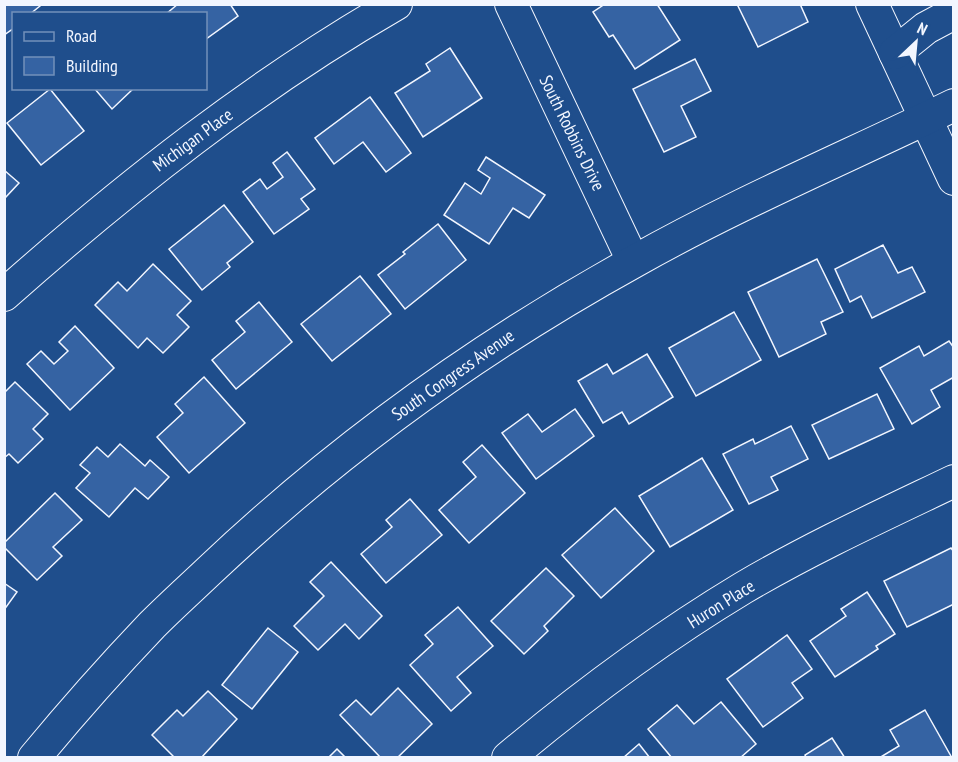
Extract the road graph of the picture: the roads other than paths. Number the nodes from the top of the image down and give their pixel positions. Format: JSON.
{"nodes":[{"id":1,"x":396,"y":4,"type":"edge"},
{"id":2,"x":511,"y":4,"type":"edge"},
{"id":3,"x":872,"y":4,"type":"edge"},
{"id":4,"x":954,"y":13,"type":"edge"},
{"id":5,"x":895,"y":53,"type":"junction"},
{"id":6,"x":940,"y":111,"type":"edge"},
{"id":7,"x":954,"y":179,"type":"edge"},
{"id":8,"x":633,"y":261,"type":"junction"},
{"id":9,"x":4,"y":295,"type":"edge"},
{"id":10,"x":954,"y":481,"type":"edge"},
{"id":11,"x":34,"y":758,"type":"edge"},
{"id":12,"x":508,"y":758,"type":"edge"}],
"edges":[{"from":1,"to":9,"type":"street","name":"Michigan Place"},
{"from":2,"to":8,"type":"street","name":"South Robbins Drive"},
{"from":3,"to":5,"type":"street"},
{"from":4,"to":5,"type":"street"},
{"from":5,"to":6,"type":"street"},
{"from":6,"to":7,"type":"street"},
{"from":6,"to":8,"type":"street","name":"South Congress Avenue"},
{"from":8,"to":11,"type":"street","name":"South Congress Avenue"},
{"from":10,"to":12,"type":"street","name":"Huron Place"}]}
